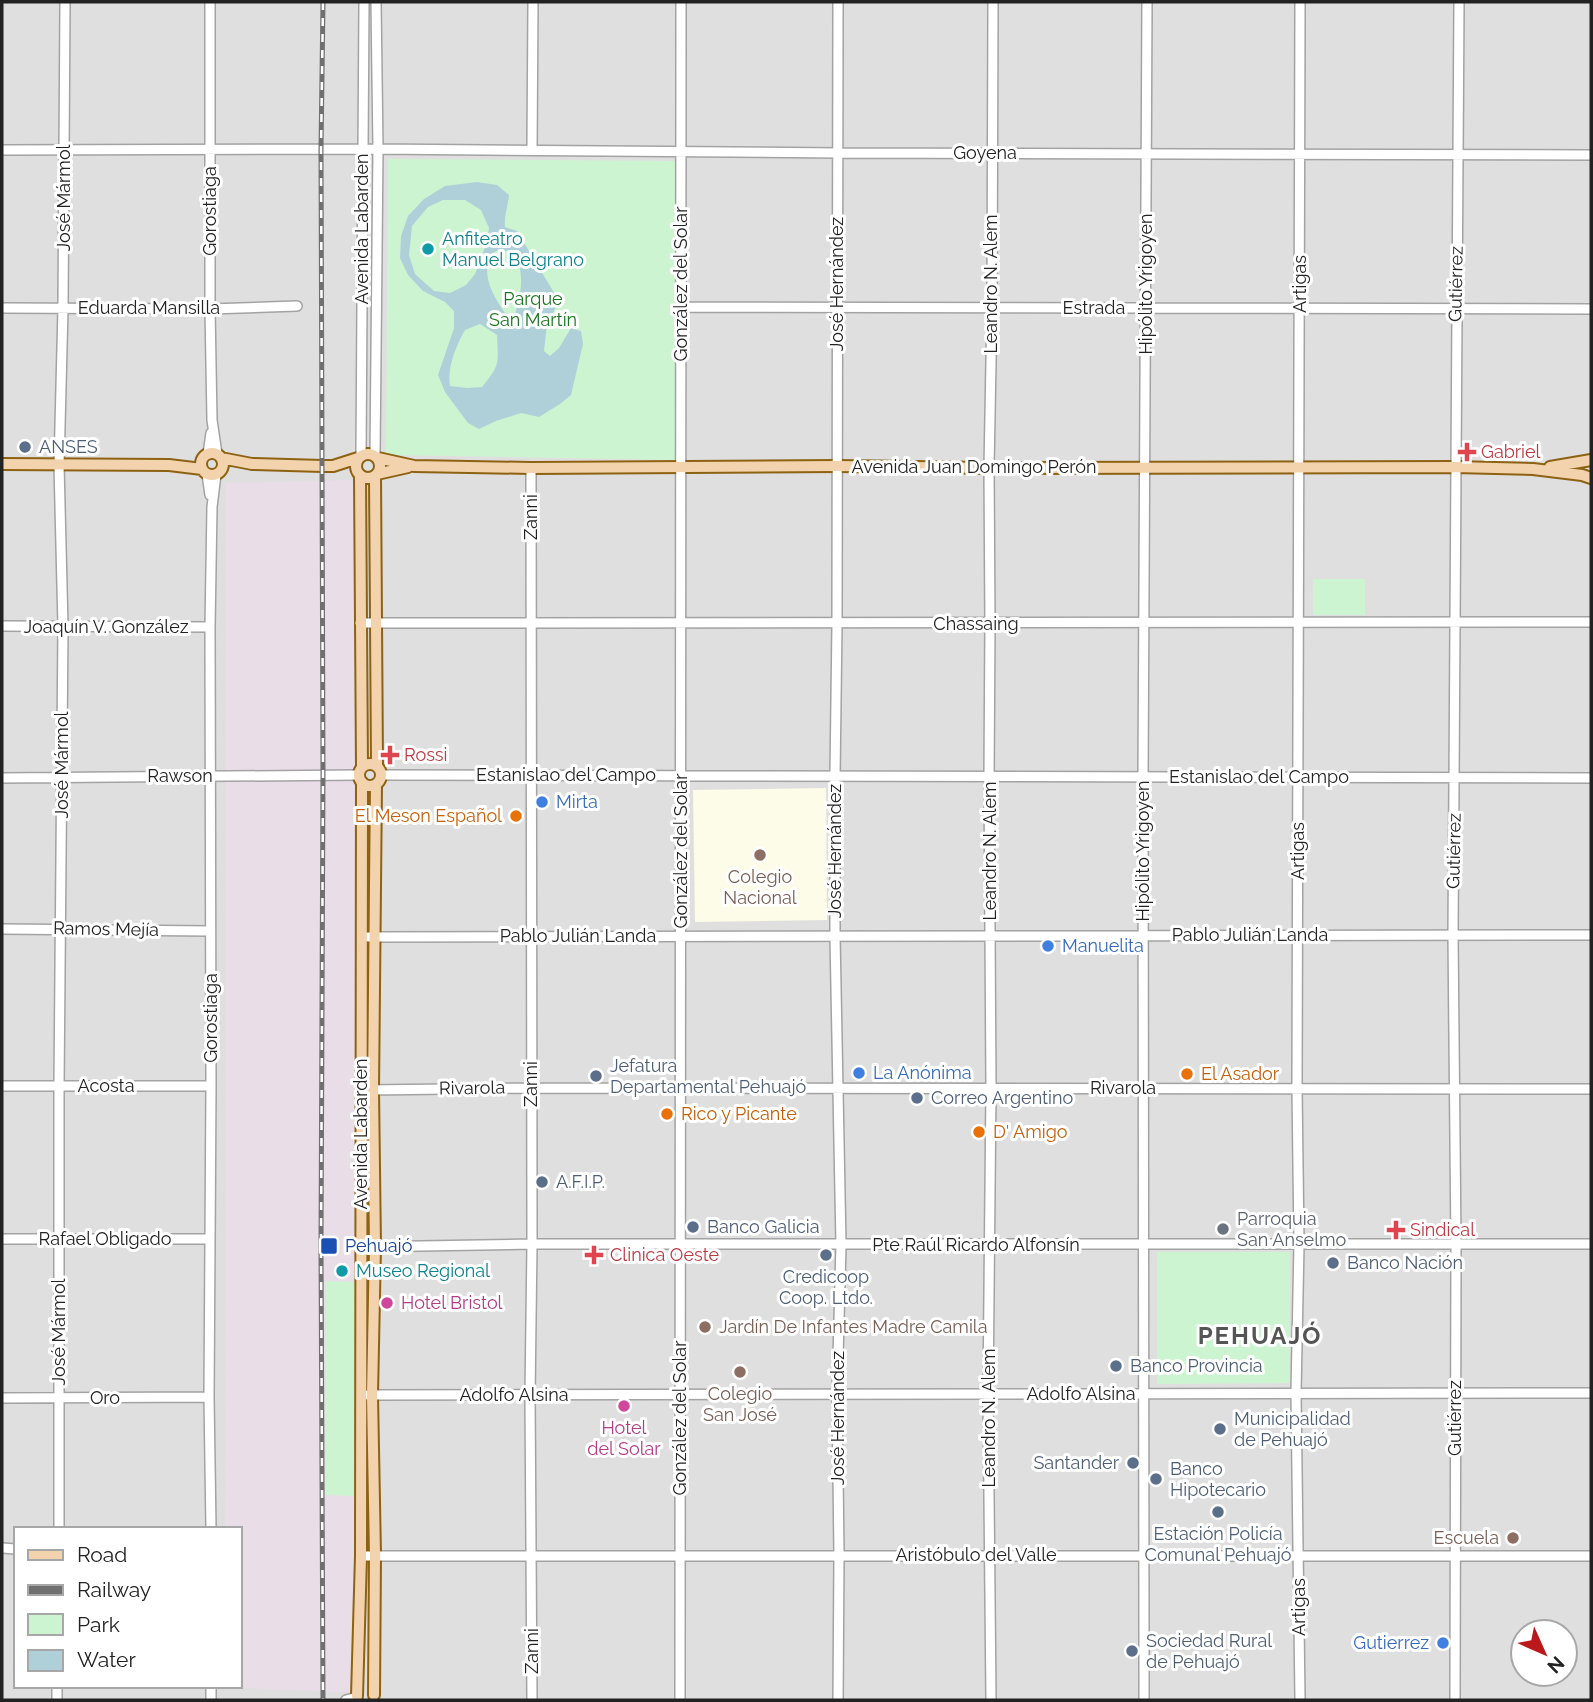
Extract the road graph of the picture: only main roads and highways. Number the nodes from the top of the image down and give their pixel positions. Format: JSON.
{"nodes":[{"id":1,"x":359,"y":457,"type":"junction"},
{"id":2,"x":377,"y":457,"type":"junction"},
{"id":3,"x":1591,"y":460,"type":"edge"},
{"id":4,"x":2,"y":464,"type":"edge"},
{"id":5,"x":333,"y":466,"type":"junction"},
{"id":6,"x":414,"y":466,"type":"junction"},
{"id":7,"x":1533,"y":469,"type":"junction"},
{"id":8,"x":359,"y":474,"type":"junction"},
{"id":9,"x":376,"y":475,"type":"junction"},
{"id":10,"x":1591,"y":478,"type":"edge"},
{"id":11,"x":361,"y":775,"type":"junction"},
{"id":12,"x":378,"y":775,"type":"junction"},
{"id":13,"x":366,"y":1395,"type":"junction"},
{"id":14,"x":354,"y":1698,"type":"edge"},
{"id":15,"x":375,"y":1698,"type":"edge"}],
"edges":[{"from":1,"to":2,"type":"main road"},
{"from":1,"to":5,"type":"main road"},
{"from":1,"to":8,"type":"main road"},
{"from":2,"to":6,"type":"main road","name":"Avenida Juan Domingo Perón"},
{"from":2,"to":9,"type":"main road"},
{"from":3,"to":7,"type":"main road","name":"Avenida Juan Domingo Perón"},
{"from":4,"to":5,"type":"main road"},
{"from":5,"to":8,"type":"main road"},
{"from":6,"to":7,"type":"main road","name":"Avenida Juan Domingo Perón"},
{"from":6,"to":9,"type":"main road","name":"Avenida Juan Domingo Perón"},
{"from":7,"to":10,"type":"main road","name":"Avenida Juan Domingo Perón"},
{"from":8,"to":9,"type":"main road"},
{"from":8,"to":11,"type":"main road","name":"Avenida Labarden"},
{"from":9,"to":12,"type":"main road","name":"Avenida Labarden"},
{"from":11,"to":12,"type":"main road"},
{"from":11,"to":12,"type":"main road"},
{"from":11,"to":13,"type":"main road","name":"Avenida Labarden"},
{"from":12,"to":13,"type":"main road","name":"Avenida Labarden"},
{"from":13,"to":14,"type":"main road","name":"Avenida Labarden"},
{"from":13,"to":15,"type":"main road","name":"Avenida Labarden"},
{"from":14,"to":15,"type":"main road"}]}
